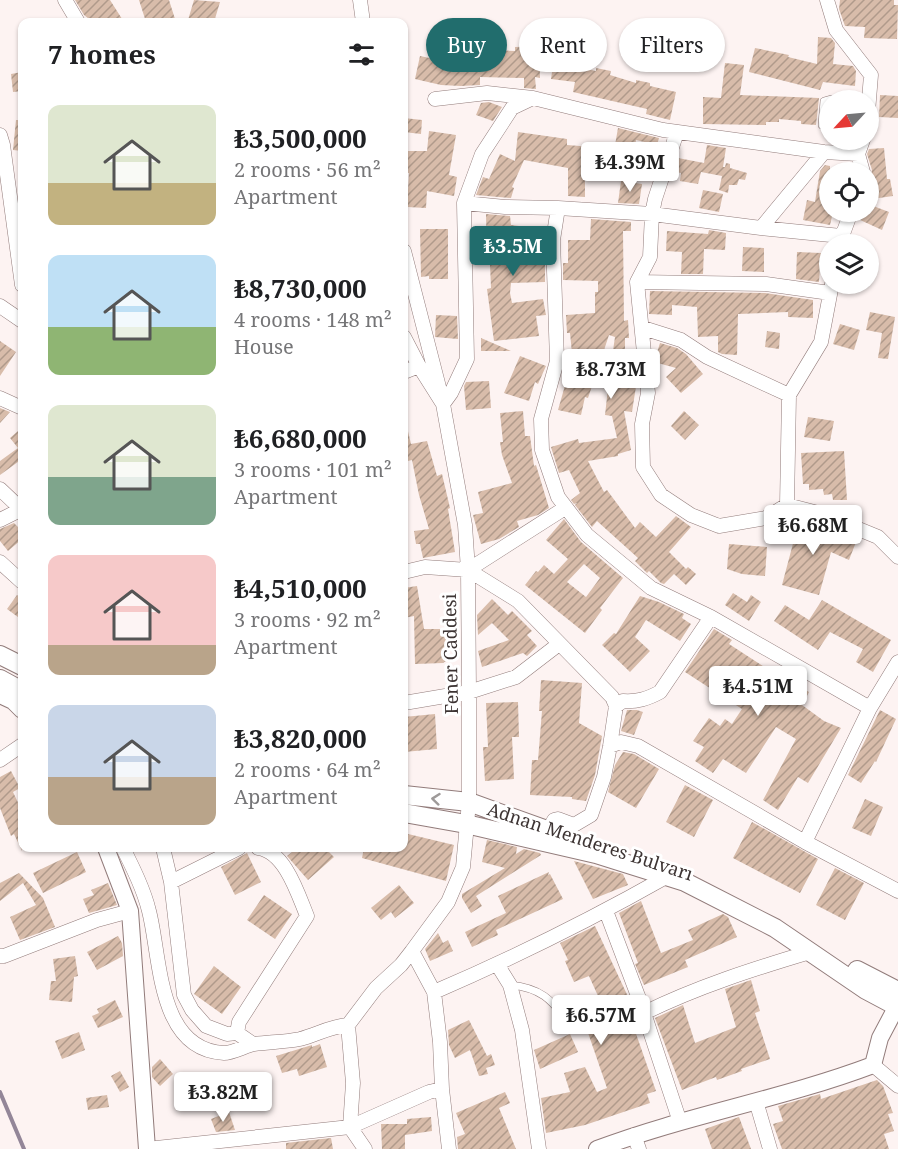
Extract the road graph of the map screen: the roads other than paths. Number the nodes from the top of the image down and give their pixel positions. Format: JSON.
{"nodes":[{"id":1,"x":65,"y":0,"type":"edge"},
{"id":2,"x":360,"y":0,"type":"edge"},
{"id":3,"x":827,"y":0,"type":"edge"},
{"id":4,"x":76,"y":18,"type":"edge"},
{"id":5,"x":362,"y":18,"type":"edge"},
{"id":6,"x":870,"y":90,"type":"edge"},
{"id":7,"x":533,"y":98,"type":"junction"},
{"id":8,"x":435,"y":99,"type":"dead end"},
{"id":9,"x":677,"y":132,"type":"junction"},
{"id":10,"x":0,"y":135,"type":"edge"},
{"id":11,"x":859,"y":150,"type":"edge"},
{"id":12,"x":824,"y":152,"type":"junction"},
{"id":13,"x":858,"y":154,"type":"junction"},
{"id":14,"x":860,"y":162,"type":"edge"},
{"id":15,"x":464,"y":203,"type":"junction"},
{"id":16,"x":558,"y":208,"type":"junction"},
{"id":17,"x":652,"y":214,"type":"junction"},
{"id":18,"x":761,"y":228,"type":"junction"},
{"id":19,"x":819,"y":237,"type":"edge"},
{"id":20,"x":18,"y":256,"type":"edge"},
{"id":21,"x":408,"y":267,"type":"edge"},
{"id":22,"x":638,"y":282,"type":"junction"},
{"id":23,"x":819,"y":287,"type":"edge"},
{"id":24,"x":830,"y":294,"type":"edge"},
{"id":25,"x":0,"y":306,"type":"edge"},
{"id":26,"x":18,"y":318,"type":"edge"},
{"id":27,"x":643,"y":327,"type":"junction"},
{"id":28,"x":408,"y":345,"type":"edge"},
{"id":29,"x":419,"y":366,"type":"junction"},
{"id":30,"x":408,"y":370,"type":"edge"},
{"id":31,"x":789,"y":395,"type":"junction"},
{"id":32,"x":0,"y":398,"type":"edge"},
{"id":33,"x":443,"y":404,"type":"junction"},
{"id":34,"x":18,"y":406,"type":"edge"},
{"id":35,"x":0,"y":489,"type":"edge"},
{"id":36,"x":18,"y":505,"type":"edge"},
{"id":37,"x":787,"y":506,"type":"junction"},
{"id":38,"x":565,"y":508,"type":"junction"},
{"id":39,"x":18,"y":511,"type":"edge"},
{"id":40,"x":0,"y":520,"type":"edge"},
{"id":41,"x":898,"y":557,"type":"edge"},
{"id":42,"x":0,"y":562,"type":"edge"},
{"id":43,"x":468,"y":570,"type":"junction"},
{"id":44,"x":408,"y":571,"type":"edge"},
{"id":45,"x":18,"y":578,"type":"edge"},
{"id":46,"x":711,"y":618,"type":"junction"},
{"id":47,"x":559,"y":644,"type":"junction"},
{"id":48,"x":0,"y":655,"type":"edge"},
{"id":49,"x":898,"y":663,"type":"edge"},
{"id":50,"x":18,"y":664,"type":"edge"},
{"id":51,"x":0,"y":679,"type":"edge"},
{"id":52,"x":469,"y":692,"type":"junction"},
{"id":53,"x":16,"y":701,"type":"edge"},
{"id":54,"x":408,"y":702,"type":"edge"},
{"id":55,"x":616,"y":706,"type":"junction"},
{"id":56,"x":870,"y":708,"type":"junction"},
{"id":57,"x":610,"y":746,"type":"junction"},
{"id":58,"x":18,"y":748,"type":"edge"},
{"id":59,"x":0,"y":760,"type":"edge"},
{"id":60,"x":408,"y":795,"type":"edge"},
{"id":61,"x":469,"y":802,"type":"junction"},
{"id":62,"x":408,"y":814,"type":"edge"},
{"id":63,"x":466,"y":824,"type":"junction"},
{"id":64,"x":549,"y":830,"type":"junction"},
{"id":65,"x":805,"y":842,"type":"junction"},
{"id":66,"x":108,"y":852,"type":"edge"},
{"id":67,"x":125,"y":852,"type":"edge"},
{"id":68,"x":164,"y":852,"type":"edge"},
{"id":69,"x":231,"y":852,"type":"edge"},
{"id":70,"x":271,"y":852,"type":"edge"},
{"id":71,"x":666,"y":877,"type":"junction"},
{"id":72,"x":171,"y":882,"type":"junction"},
{"id":73,"x":898,"y":891,"type":"edge"},
{"id":74,"x":130,"y":910,"type":"junction"},
{"id":75,"x":606,"y":911,"type":"junction"},
{"id":76,"x":412,"y":951,"type":"junction"},
{"id":77,"x":810,"y":952,"type":"junction"},
{"id":78,"x":0,"y":956,"type":"edge"},
{"id":79,"x":497,"y":964,"type":"junction"},
{"id":80,"x":510,"y":985,"type":"junction"},
{"id":81,"x":434,"y":992,"type":"junction"},
{"id":82,"x":898,"y":1002,"type":"edge"},
{"id":83,"x":644,"y":1013,"type":"junction"},
{"id":84,"x":570,"y":1023,"type":"dead end"},
{"id":85,"x":348,"y":1024,"type":"junction"},
{"id":86,"x":237,"y":1033,"type":"junction"},
{"id":87,"x":253,"y":1044,"type":"junction"},
{"id":88,"x":873,"y":1065,"type":"junction"},
{"id":89,"x":898,"y":1086,"type":"edge"},
{"id":90,"x":442,"y":1089,"type":"junction"},
{"id":91,"x":756,"y":1101,"type":"junction"},
{"id":92,"x":680,"y":1122,"type":"junction"},
{"id":93,"x":350,"y":1126,"type":"junction"},
{"id":94,"x":637,"y":1142,"type":"edge"},
{"id":95,"x":147,"y":1149,"type":"edge"},
{"id":96,"x":364,"y":1149,"type":"edge"},
{"id":97,"x":449,"y":1149,"type":"edge"},
{"id":98,"x":539,"y":1149,"type":"edge"},
{"id":99,"x":597,"y":1149,"type":"edge"},
{"id":100,"x":770,"y":1149,"type":"edge"}],
"edges":[{"from":1,"to":4,"type":"street"},
{"from":2,"to":5,"type":"street"},
{"from":3,"to":6,"type":"street"},
{"from":7,"to":8,"type":"street"},
{"from":7,"to":9,"type":"street"},
{"from":7,"to":15,"type":"street"},
{"from":9,"to":12,"type":"street"},
{"from":9,"to":17,"type":"street"},
{"from":10,"to":20,"type":"street"},
{"from":11,"to":13,"type":"street"},
{"from":12,"to":13,"type":"street"},
{"from":12,"to":18,"type":"street"},
{"from":13,"to":14,"type":"street"},
{"from":15,"to":16,"type":"street"},
{"from":15,"to":33,"type":"street"},
{"from":16,"to":17,"type":"street"},
{"from":16,"to":38,"type":"street"},
{"from":17,"to":18,"type":"street"},
{"from":17,"to":22,"type":"street"},
{"from":18,"to":19,"type":"street"},
{"from":21,"to":33,"type":"street"},
{"from":22,"to":23,"type":"street"},
{"from":22,"to":27,"type":"street"},
{"from":24,"to":31,"type":"street"},
{"from":25,"to":26,"type":"street"},
{"from":27,"to":31,"type":"street"},
{"from":27,"to":37,"type":"street"},
{"from":28,"to":29,"type":"street"},
{"from":29,"to":30,"type":"street"},
{"from":29,"to":33,"type":"street"},
{"from":31,"to":37,"type":"street"},
{"from":32,"to":34,"type":"street"},
{"from":33,"to":43,"type":"street"},
{"from":35,"to":36,"type":"street"},
{"from":37,"to":41,"type":"street"},
{"from":38,"to":43,"type":"street"},
{"from":38,"to":46,"type":"street"},
{"from":39,"to":40,"type":"street"},
{"from":42,"to":45,"type":"street"},
{"from":43,"to":44,"type":"street","name":"Fener Caddesi"},
{"from":43,"to":47,"type":"street"},
{"from":43,"to":52,"type":"street","name":"Fener Caddesi"},
{"from":46,"to":55,"type":"street"},
{"from":46,"to":56,"type":"street"},
{"from":47,"to":52,"type":"street"},
{"from":47,"to":55,"type":"street"},
{"from":48,"to":50,"type":"main road"},
{"from":49,"to":56,"type":"street"},
{"from":51,"to":53,"type":"main road"},
{"from":52,"to":54,"type":"street"},
{"from":52,"to":61,"type":"street","name":"Fener Caddesi"},
{"from":55,"to":57,"type":"street"},
{"from":56,"to":65,"type":"street"},
{"from":57,"to":64,"type":"street"},
{"from":57,"to":65,"type":"street"},
{"from":58,"to":59,"type":"street"},
{"from":61,"to":60,"type":"main road","name":"Adnan Menderes Bulvarı","one_way":true},
{"from":61,"to":63,"type":"street","name":"Fener Caddesi"},
{"from":61,"to":64,"type":"main road","name":"Adnan Menderes Bulvarı"},
{"from":62,"to":63,"type":"main road","name":"Adnan Menderes Bulvarı"},
{"from":63,"to":71,"type":"main road","name":"Adnan Menderes Bulvarı"},
{"from":63,"to":76,"type":"street","name":"Fener Caddesi"},
{"from":64,"to":82,"type":"main road","name":"Adnan Menderes Bulvarı"},
{"from":65,"to":73,"type":"street"},
{"from":66,"to":74,"type":"street"},
{"from":67,"to":87,"type":"street"},
{"from":68,"to":72,"type":"street"},
{"from":69,"to":72,"type":"street"},
{"from":70,"to":86,"type":"street"},
{"from":71,"to":75,"type":"street"},
{"from":71,"to":77,"type":"main road","name":"Adnan Menderes Bulvarı"},
{"from":72,"to":86,"type":"street"},
{"from":74,"to":78,"type":"street"},
{"from":74,"to":95,"type":"street"},
{"from":75,"to":79,"type":"street"},
{"from":75,"to":83,"type":"street"},
{"from":76,"to":81,"type":"street"},
{"from":76,"to":85,"type":"street","name":"Fener Caddesi"},
{"from":77,"to":82,"type":"main road","name":"Adnan Menderes Bulvarı"},
{"from":77,"to":83,"type":"street"},
{"from":79,"to":80,"type":"street"},
{"from":79,"to":81,"type":"street"},
{"from":80,"to":84,"type":"lane"},
{"from":80,"to":98,"type":"street"},
{"from":81,"to":90,"type":"street"},
{"from":82,"to":88,"type":"street"},
{"from":83,"to":92,"type":"street"},
{"from":85,"to":87,"type":"street"},
{"from":85,"to":93,"type":"street"},
{"from":86,"to":87,"type":"street"},
{"from":88,"to":89,"type":"street"},
{"from":88,"to":91,"type":"street"},
{"from":90,"to":93,"type":"street"},
{"from":90,"to":97,"type":"street"},
{"from":91,"to":92,"type":"street"},
{"from":91,"to":100,"type":"street"},
{"from":92,"to":94,"type":"street"},
{"from":93,"to":95,"type":"street"},
{"from":93,"to":96,"type":"street"},
{"from":94,"to":99,"type":"street"}]}
